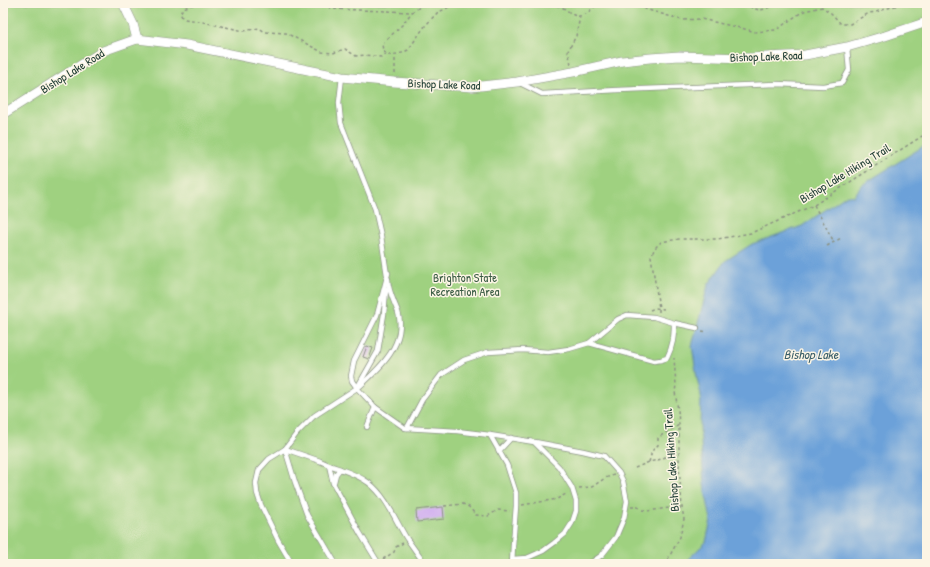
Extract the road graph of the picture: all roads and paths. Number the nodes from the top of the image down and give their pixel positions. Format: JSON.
{"nodes":[{"id":1,"x":123,"y":3,"type":"edge"},
{"id":2,"x":199,"y":3,"type":"edge"},
{"id":3,"x":324,"y":3,"type":"edge"},
{"id":4,"x":423,"y":3,"type":"edge"},
{"id":5,"x":460,"y":3,"type":"edge"},
{"id":6,"x":539,"y":3,"type":"edge"},
{"id":7,"x":599,"y":3,"type":"edge"},
{"id":8,"x":633,"y":3,"type":"edge"},
{"id":9,"x":745,"y":3,"type":"edge"},
{"id":10,"x":775,"y":3,"type":"edge"},
{"id":11,"x":904,"y":3,"type":"edge"},
{"id":12,"x":412,"y":12,"type":"junction"},
{"id":13,"x":580,"y":17,"type":"junction"},
{"id":14,"x":927,"y":22,"type":"edge"},
{"id":15,"x":137,"y":39,"type":"junction"},
{"id":16,"x":847,"y":47,"type":"junction"},
{"id":17,"x":387,"y":54,"type":"junction"},
{"id":18,"x":395,"y":54,"type":"junction"},
{"id":19,"x":573,"y":72,"type":"junction"},
{"id":20,"x":342,"y":77,"type":"junction"},
{"id":21,"x":394,"y":82,"type":"junction"},
{"id":22,"x":517,"y":82,"type":"junction"},
{"id":23,"x":3,"y":114,"type":"edge"},
{"id":24,"x":927,"y":133,"type":"edge"},
{"id":25,"x":814,"y":204,"type":"junction"},
{"id":26,"x":841,"y":238,"type":"dead end"},
{"id":27,"x":834,"y":242,"type":"junction"},
{"id":28,"x":827,"y":246,"type":"dead end"},
{"id":29,"x":388,"y":273,"type":"junction"},
{"id":30,"x":659,"y":308,"type":"junction"},
{"id":31,"x":664,"y":310,"type":"dead end"},
{"id":32,"x":648,"y":313,"type":"dead end"},
{"id":33,"x":658,"y":318,"type":"junction"},
{"id":34,"x":674,"y":323,"type":"junction"},
{"id":35,"x":697,"y":328,"type":"dead end"},
{"id":36,"x":589,"y":343,"type":"junction"},
{"id":37,"x":671,"y":350,"type":"junction"},
{"id":38,"x":357,"y":388,"type":"junction"},
{"id":39,"x":375,"y":407,"type":"junction"},
{"id":40,"x":679,"y":425,"type":"junction"},
{"id":41,"x":367,"y":427,"type":"dead end"},
{"id":42,"x":407,"y":428,"type":"junction"},
{"id":43,"x":490,"y":435,"type":"junction"},
{"id":44,"x":511,"y":438,"type":"junction"},
{"id":45,"x":534,"y":442,"type":"junction"},
{"id":46,"x":285,"y":449,"type":"junction"},
{"id":47,"x":679,"y":450,"type":"junction"},
{"id":48,"x":499,"y":451,"type":"junction"},
{"id":49,"x":649,"y":462,"type":"junction"},
{"id":50,"x":329,"y":465,"type":"junction"},
{"id":51,"x":636,"y":468,"type":"dead end"},
{"id":52,"x":340,"y":469,"type":"junction"},
{"id":53,"x":333,"y":483,"type":"junction"},
{"id":54,"x":444,"y":506,"type":"dead end"},
{"id":55,"x":626,"y":507,"type":"junction"},
{"id":56,"x":682,"y":508,"type":"junction"},
{"id":57,"x":515,"y":512,"type":"junction"},
{"id":58,"x":408,"y":539,"type":"junction"},
{"id":59,"x":513,"y":562,"type":"edge"},
{"id":60,"x":379,"y":563,"type":"edge"},
{"id":61,"x":292,"y":564,"type":"edge"},
{"id":62,"x":336,"y":564,"type":"edge"},
{"id":63,"x":425,"y":564,"type":"edge"},
{"id":64,"x":589,"y":564,"type":"edge"},
{"id":65,"x":664,"y":564,"type":"edge"}],
"edges":[{"from":1,"to":15,"type":"street"},
{"from":2,"to":17,"type":"path"},
{"from":3,"to":12,"type":"path"},
{"from":4,"to":12,"type":"path"},
{"from":5,"to":18,"type":"path"},
{"from":6,"to":13,"type":"path"},
{"from":7,"to":13,"type":"path"},
{"from":8,"to":11,"type":"path"},
{"from":9,"to":10,"type":"path"},
{"from":12,"to":17,"type":"path"},
{"from":13,"to":19,"type":"path"},
{"from":14,"to":16,"type":"street","name":"Bishop Lake Road"},
{"from":15,"to":20,"type":"street","name":"Bishop Lake Road"},
{"from":15,"to":23,"type":"street","name":"Bishop Lake Road"},
{"from":16,"to":19,"type":"street","name":"Bishop Lake Road"},
{"from":16,"to":22,"type":"lane"},
{"from":17,"to":18,"type":"path"},
{"from":18,"to":21,"type":"path"},
{"from":19,"to":22,"type":"street","name":"Bishop Lake Road"},
{"from":20,"to":21,"type":"street","name":"Bishop Lake Road"},
{"from":20,"to":29,"type":"lane"},
{"from":21,"to":22,"type":"street","name":"Bishop Lake Road"},
{"from":24,"to":25,"type":"path","name":"Bishop Lake Hiking Trail"},
{"from":25,"to":27,"type":"path"},
{"from":25,"to":30,"type":"path","name":"Bishop Lake Hiking Trail"},
{"from":26,"to":27,"type":"path"},
{"from":27,"to":28,"type":"path"},
{"from":29,"to":38,"type":"lane"},
{"from":29,"to":38,"type":"lane"},
{"from":29,"to":38,"type":"lane"},
{"from":30,"to":31,"type":"path"},
{"from":30,"to":32,"type":"path"},
{"from":30,"to":33,"type":"path","name":"Bishop Lake Hiking Trail"},
{"from":33,"to":34,"type":"lane"},
{"from":33,"to":36,"type":"lane"},
{"from":34,"to":35,"type":"lane"},
{"from":34,"to":37,"type":"lane"},
{"from":36,"to":37,"type":"lane"},
{"from":36,"to":42,"type":"lane"},
{"from":37,"to":40,"type":"path","name":"Bishop Lake Hiking Trail"},
{"from":38,"to":39,"type":"lane"},
{"from":38,"to":46,"type":"lane"},
{"from":39,"to":41,"type":"lane"},
{"from":39,"to":42,"type":"lane"},
{"from":40,"to":47,"type":"path","name":"Bishop Lake Hiking Trail"},
{"from":40,"to":49,"type":"path"},
{"from":42,"to":43,"type":"lane"},
{"from":43,"to":44,"type":"lane"},
{"from":43,"to":48,"type":"lane"},
{"from":44,"to":45,"type":"lane"},
{"from":44,"to":48,"type":"lane"},
{"from":45,"to":55,"type":"lane"},
{"from":45,"to":59,"type":"lane"},
{"from":46,"to":50,"type":"lane"},
{"from":46,"to":61,"type":"lane"},
{"from":46,"to":62,"type":"lane"},
{"from":47,"to":49,"type":"path"},
{"from":47,"to":56,"type":"path","name":"Bishop Lake Hiking Trail"},
{"from":48,"to":57,"type":"lane"},
{"from":49,"to":51,"type":"path"},
{"from":50,"to":52,"type":"lane"},
{"from":50,"to":53,"type":"lane"},
{"from":52,"to":53,"type":"lane"},
{"from":52,"to":58,"type":"lane"},
{"from":53,"to":60,"type":"lane"},
{"from":54,"to":57,"type":"path"},
{"from":55,"to":56,"type":"path"},
{"from":55,"to":64,"type":"lane"},
{"from":56,"to":65,"type":"path","name":"Bishop Lake Hiking Trail"},
{"from":57,"to":59,"type":"lane"},
{"from":58,"to":60,"type":"path"},
{"from":58,"to":63,"type":"lane"}]}
